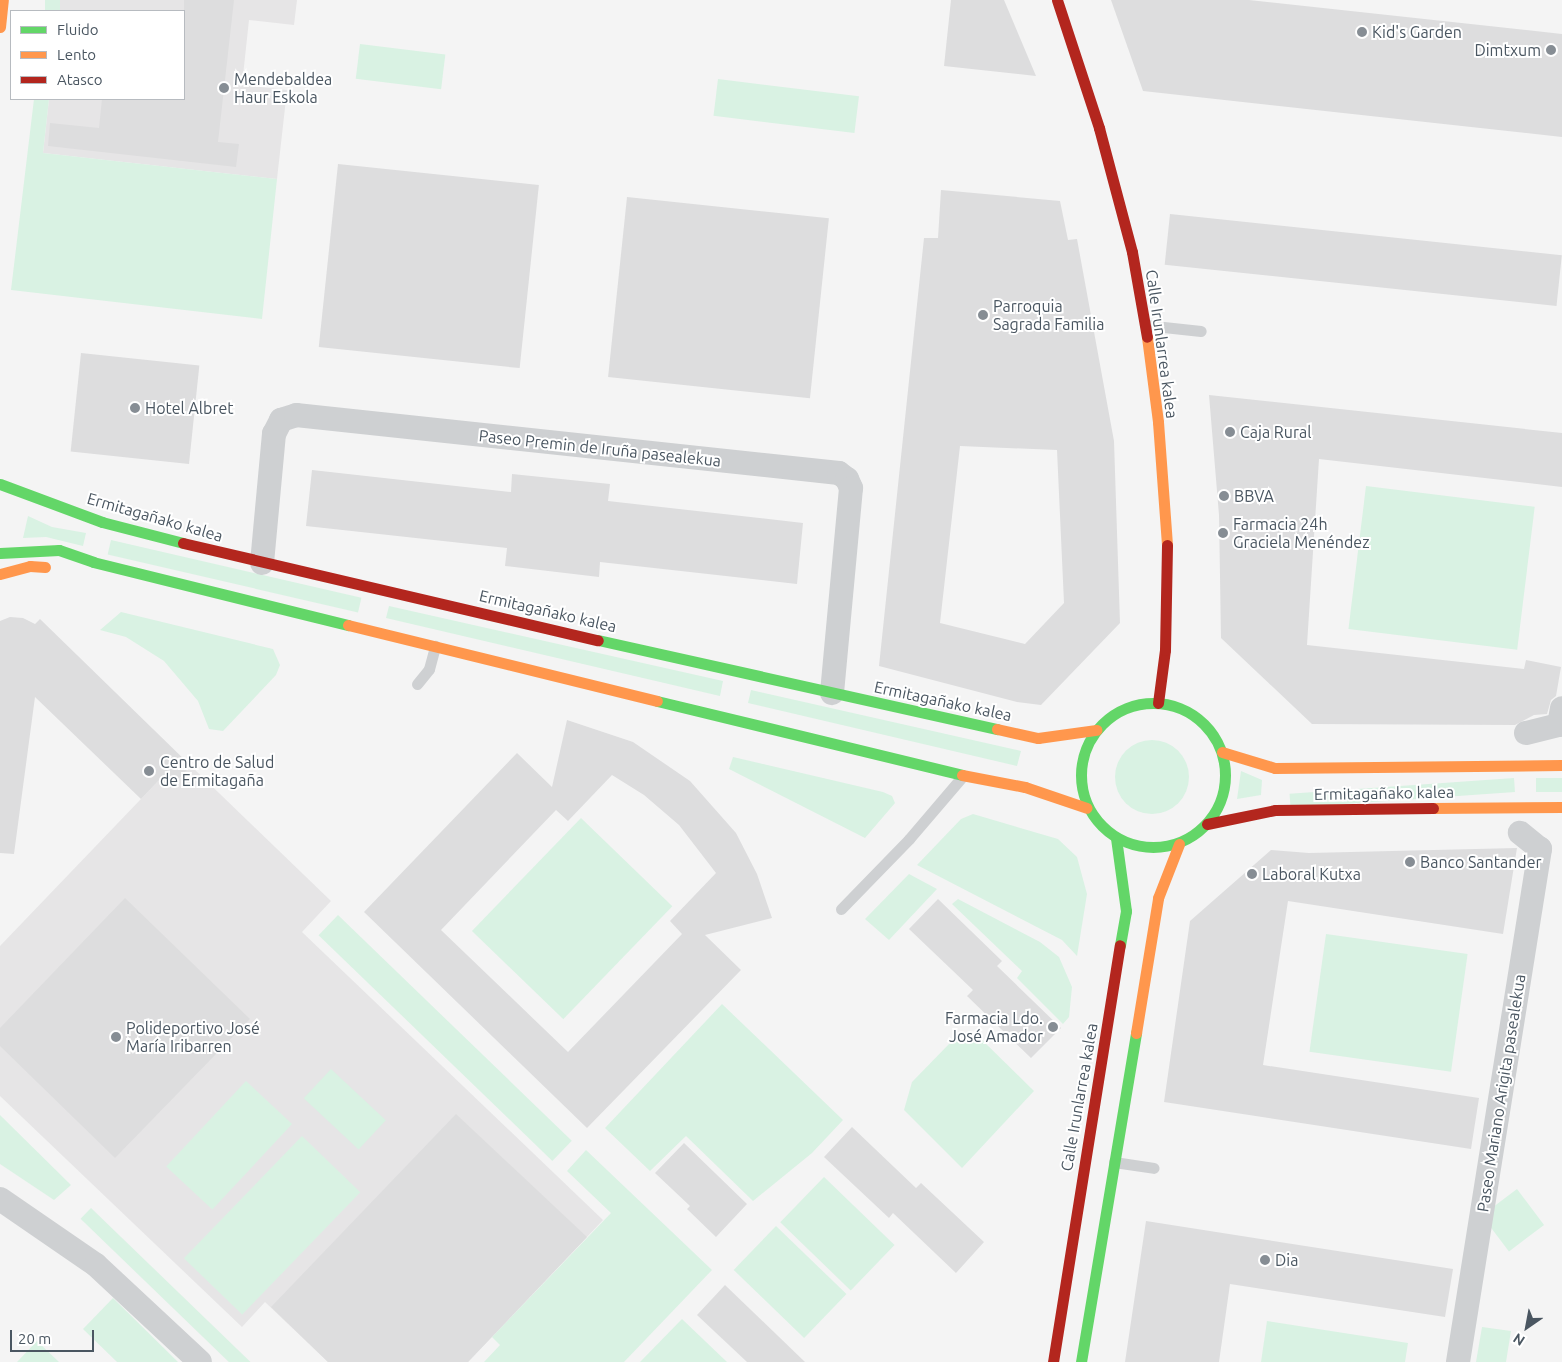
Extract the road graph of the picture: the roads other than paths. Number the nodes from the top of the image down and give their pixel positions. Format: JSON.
{"nodes":[{"id":1,"x":3,"y":0,"type":"edge"},
{"id":2,"x":1057,"y":0,"type":"edge"},
{"id":3,"x":0,"y":26,"type":"edge"},
{"id":4,"x":1145,"y":324,"type":"junction"},
{"id":5,"x":1200,"y":330,"type":"dead end"},
{"id":6,"x":0,"y":484,"type":"edge"},
{"id":7,"x":0,"y":553,"type":"edge"},
{"id":8,"x":93,"y":562,"type":"junction"},
{"id":9,"x":262,"y":563,"type":"junction"},
{"id":10,"x":0,"y":574,"type":"edge"},
{"id":11,"x":435,"y":646,"type":"junction"},
{"id":12,"x":417,"y":684,"type":"dead end"},
{"id":13,"x":832,"y":693,"type":"junction"},
{"id":14,"x":1158,"y":703,"type":"junction"},
{"id":15,"x":1562,"y":708,"type":"edge"},
{"id":16,"x":1096,"y":730,"type":"junction"},
{"id":17,"x":1526,"y":734,"type":"dead end"},
{"id":18,"x":1222,"y":752,"type":"junction"},
{"id":19,"x":1562,"y":764,"type":"edge"},
{"id":20,"x":964,"y":776,"type":"junction"},
{"id":21,"x":1562,"y":807,"type":"edge"},
{"id":22,"x":1088,"y":808,"type":"junction"},
{"id":23,"x":1207,"y":824,"type":"junction"},
{"id":24,"x":1520,"y":834,"type":"dead end"},
{"id":25,"x":1116,"y":838,"type":"junction"},
{"id":26,"x":1179,"y":844,"type":"junction"},
{"id":27,"x":841,"y":909,"type":"dead end"},
{"id":28,"x":1113,"y":1162,"type":"junction"},
{"id":29,"x":1154,"y":1168,"type":"dead end"},
{"id":30,"x":0,"y":1199,"type":"edge"},
{"id":31,"x":200,"y":1362,"type":"edge"},
{"id":32,"x":1053,"y":1362,"type":"edge"},
{"id":33,"x":1081,"y":1362,"type":"edge"},
{"id":34,"x":1458,"y":1362,"type":"edge"}],
"edges":[{"from":1,"to":3,"type":"street"},
{"from":2,"to":4,"type":"street","name":"Calle Irunlarrea kalea"},
{"from":4,"to":5,"type":"lane"},
{"from":4,"to":14,"type":"street","name":"Calle Irunlarrea kalea"},
{"from":6,"to":9,"type":"street","name":"Ermitagañako kalea"},
{"from":7,"to":8,"type":"street"},
{"from":8,"to":10,"type":"street"},
{"from":8,"to":11,"type":"street"},
{"from":9,"to":13,"type":"street","name":"Ermitagañako kalea"},
{"from":9,"to":13,"type":"street","name":"Paseo Premin de Iruña pasealekua"},
{"from":11,"to":12,"type":"lane"},
{"from":11,"to":20,"type":"street"},
{"from":13,"to":16,"type":"street","name":"Ermitagañako kalea"},
{"from":14,"to":16,"type":"street"},
{"from":14,"to":18,"type":"street"},
{"from":15,"to":17,"type":"street"},
{"from":16,"to":22,"type":"street"},
{"from":18,"to":19,"type":"street","name":"Ermitagañako kalea"},
{"from":18,"to":23,"type":"street"},
{"from":20,"to":22,"type":"street"},
{"from":20,"to":27,"type":"lane"},
{"from":21,"to":23,"type":"street","name":"Ermitagañako kalea"},
{"from":22,"to":25,"type":"street"},
{"from":23,"to":26,"type":"street"},
{"from":24,"to":34,"type":"street","name":"Paseo Mariano Arigita pasealekua"},
{"from":25,"to":26,"type":"street"},
{"from":25,"to":32,"type":"street","name":"Calle Irunlarrea kalea"},
{"from":26,"to":28,"type":"street"},
{"from":28,"to":29,"type":"lane"},
{"from":28,"to":33,"type":"street"},
{"from":30,"to":31,"type":"street"}]}
